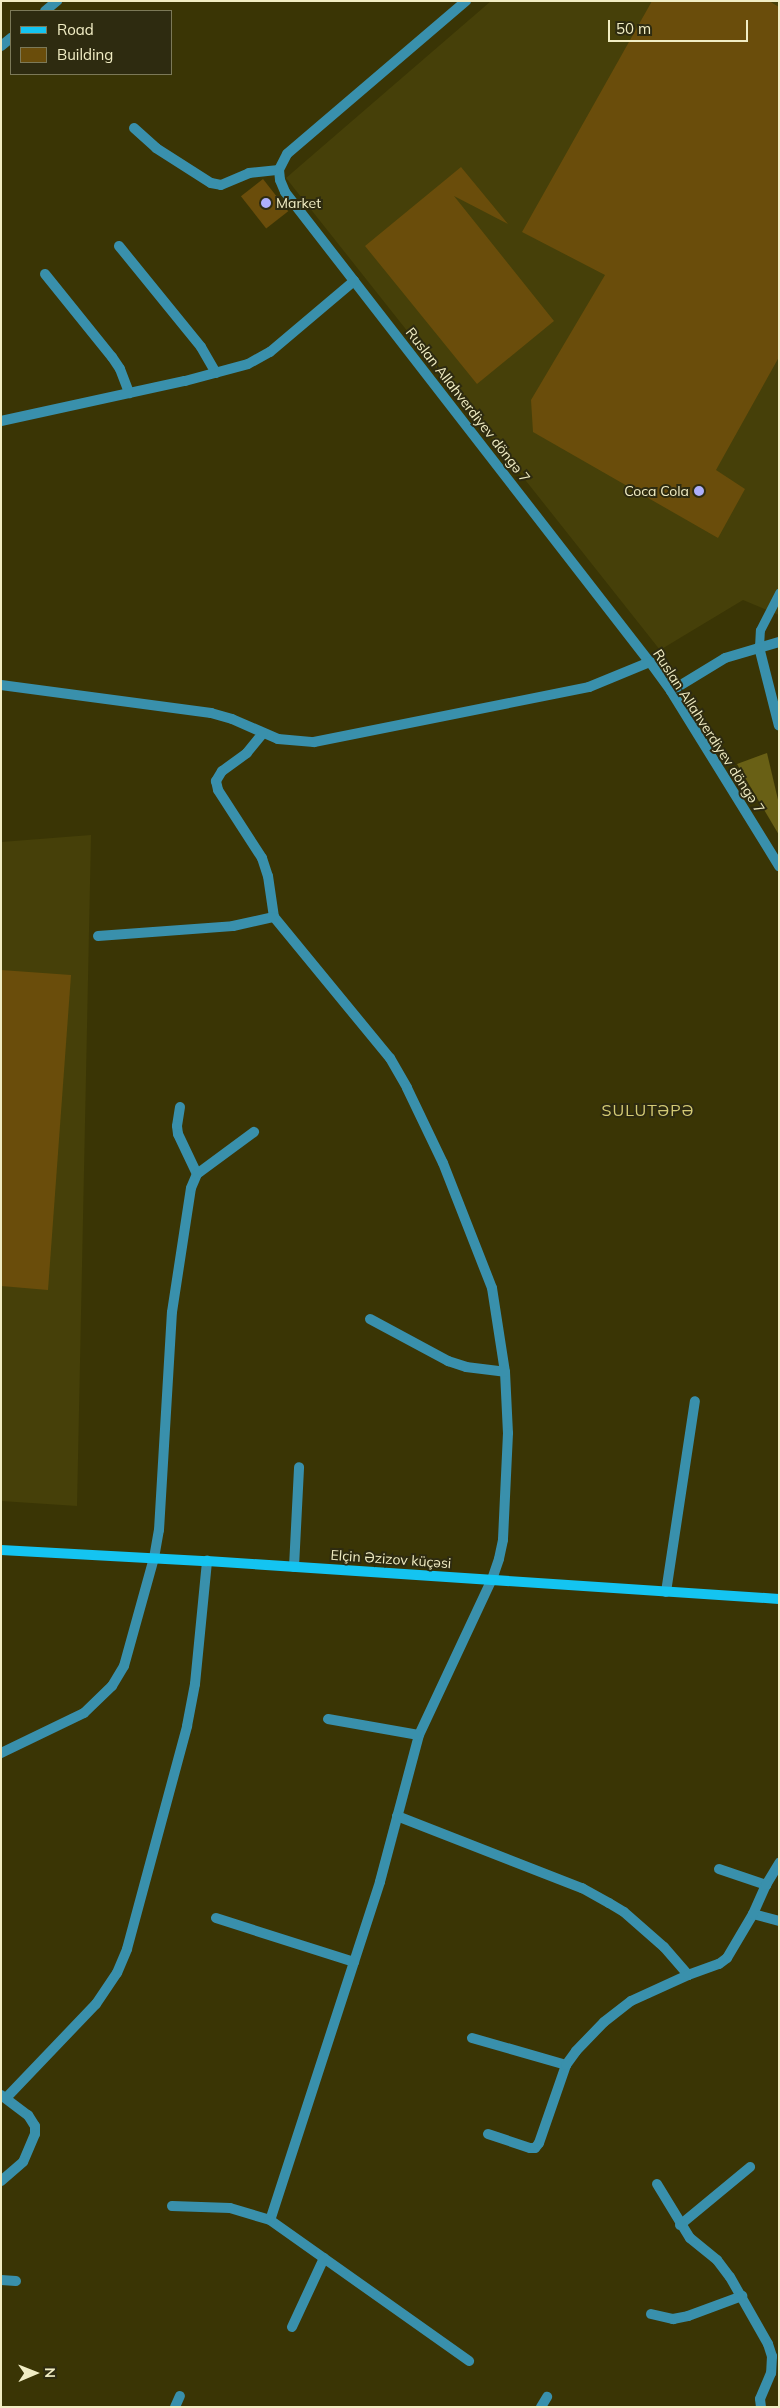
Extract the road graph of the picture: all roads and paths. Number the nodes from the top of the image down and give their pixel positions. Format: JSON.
{"nodes":[{"id":1,"x":57,"y":1,"type":"edge"},
{"id":2,"x":466,"y":1,"type":"edge"},
{"id":3,"x":46,"y":10,"type":"edge"},
{"id":4,"x":134,"y":128,"type":"dead end"},
{"id":5,"x":279,"y":170,"type":"junction"},
{"id":6,"x":118,"y":246,"type":"dead end"},
{"id":7,"x":45,"y":274,"type":"dead end"},
{"id":8,"x":354,"y":281,"type":"junction"},
{"id":9,"x":216,"y":373,"type":"junction"},
{"id":10,"x":130,"y":393,"type":"junction"},
{"id":11,"x":1,"y":421,"type":"edge"},
{"id":12,"x":779,"y":592,"type":"edge"},
{"id":13,"x":779,"y":642,"type":"edge"},
{"id":14,"x":759,"y":647,"type":"junction"},
{"id":15,"x":650,"y":662,"type":"junction"},
{"id":16,"x":1,"y":685,"type":"edge"},
{"id":17,"x":671,"y":691,"type":"junction"},
{"id":18,"x":779,"y":726,"type":"edge"},
{"id":19,"x":263,"y":733,"type":"junction"},
{"id":20,"x":779,"y":866,"type":"edge"},
{"id":21,"x":274,"y":917,"type":"junction"},
{"id":22,"x":98,"y":936,"type":"dead end"},
{"id":23,"x":180,"y":1107,"type":"dead end"},
{"id":24,"x":254,"y":1132,"type":"dead end"},
{"id":25,"x":197,"y":1174,"type":"junction"},
{"id":26,"x":370,"y":1319,"type":"dead end"},
{"id":27,"x":505,"y":1372,"type":"junction"},
{"id":28,"x":696,"y":1401,"type":"dead end"},
{"id":29,"x":299,"y":1467,"type":"dead end"},
{"id":30,"x":1,"y":1550,"type":"edge"},
{"id":31,"x":154,"y":1558,"type":"junction"},
{"id":32,"x":207,"y":1561,"type":"junction"},
{"id":33,"x":294,"y":1567,"type":"junction"},
{"id":34,"x":492,"y":1579,"type":"junction"},
{"id":35,"x":666,"y":1592,"type":"junction"},
{"id":36,"x":779,"y":1599,"type":"edge"},
{"id":37,"x":328,"y":1719,"type":"dead end"},
{"id":38,"x":420,"y":1735,"type":"junction"},
{"id":39,"x":1,"y":1753,"type":"edge"},
{"id":40,"x":397,"y":1816,"type":"junction"},
{"id":41,"x":779,"y":1863,"type":"edge"},
{"id":42,"x":719,"y":1869,"type":"dead end"},
{"id":43,"x":766,"y":1885,"type":"junction"},
{"id":44,"x":753,"y":1914,"type":"junction"},
{"id":45,"x":216,"y":1918,"type":"dead end"},
{"id":46,"x":779,"y":1921,"type":"edge"},
{"id":47,"x":354,"y":1962,"type":"junction"},
{"id":48,"x":688,"y":1975,"type":"junction"},
{"id":49,"x":472,"y":2038,"type":"dead end"},
{"id":50,"x":566,"y":2065,"type":"junction"},
{"id":51,"x":4,"y":2096,"type":"edge"},
{"id":52,"x":488,"y":2134,"type":"dead end"},
{"id":53,"x":750,"y":2167,"type":"dead end"},
{"id":54,"x":1,"y":2181,"type":"edge"},
{"id":55,"x":657,"y":2184,"type":"dead end"},
{"id":56,"x":172,"y":2206,"type":"dead end"},
{"id":57,"x":270,"y":2220,"type":"junction"},
{"id":58,"x":680,"y":2225,"type":"junction"},
{"id":59,"x":324,"y":2258,"type":"junction"},
{"id":60,"x":1,"y":2280,"type":"edge"},
{"id":61,"x":16,"y":2281,"type":"dead end"},
{"id":62,"x":742,"y":2296,"type":"junction"},
{"id":63,"x":651,"y":2314,"type":"dead end"},
{"id":64,"x":292,"y":2327,"type":"dead end"},
{"id":65,"x":469,"y":2361,"type":"dead end"},
{"id":66,"x":180,"y":2396,"type":"dead end"},
{"id":67,"x":547,"y":2396,"type":"dead end"},
{"id":68,"x":175,"y":2407,"type":"edge"},
{"id":69,"x":541,"y":2407,"type":"edge"},
{"id":70,"x":761,"y":2407,"type":"edge"}],
"edges":[{"from":1,"to":3,"type":"street"},
{"from":2,"to":5,"type":"street"},
{"from":4,"to":5,"type":"street"},
{"from":5,"to":8,"type":"street","name":"Ruslan Allahverdiyev döngə 7"},
{"from":6,"to":9,"type":"street"},
{"from":7,"to":10,"type":"street"},
{"from":8,"to":9,"type":"street"},
{"from":8,"to":15,"type":"street","name":"Ruslan Allahverdiyev döngə 7"},
{"from":9,"to":10,"type":"street"},
{"from":10,"to":11,"type":"street"},
{"from":12,"to":14,"type":"lane"},
{"from":13,"to":14,"type":"street"},
{"from":14,"to":17,"type":"street"},
{"from":14,"to":18,"type":"street"},
{"from":15,"to":17,"type":"street","name":"Ruslan Allahverdiyev döngə 7"},
{"from":15,"to":19,"type":"street"},
{"from":16,"to":19,"type":"street"},
{"from":17,"to":20,"type":"street","name":"Ruslan Allahverdiyev döngə 7"},
{"from":19,"to":21,"type":"street"},
{"from":21,"to":22,"type":"street"},
{"from":21,"to":27,"type":"street"},
{"from":23,"to":25,"type":"street"},
{"from":24,"to":25,"type":"street"},
{"from":25,"to":31,"type":"street"},
{"from":26,"to":27,"type":"street"},
{"from":27,"to":34,"type":"street"},
{"from":28,"to":35,"type":"street"},
{"from":29,"to":33,"type":"street"},
{"from":30,"to":31,"type":"street","name":"Elçin Əzizov küçəsi"},
{"from":31,"to":32,"type":"street","name":"Elçin Əzizov küçəsi"},
{"from":31,"to":39,"type":"street"},
{"from":32,"to":33,"type":"street","name":"Elçin Əzizov küçəsi"},
{"from":32,"to":51,"type":"street"},
{"from":33,"to":34,"type":"street","name":"Elçin Əzizov küçəsi"},
{"from":34,"to":35,"type":"street","name":"Elçin Əzizov küçəsi"},
{"from":34,"to":38,"type":"street"},
{"from":35,"to":36,"type":"street","name":"Elçin Əzizov küçəsi"},
{"from":37,"to":38,"type":"street"},
{"from":38,"to":40,"type":"street"},
{"from":40,"to":47,"type":"street"},
{"from":40,"to":48,"type":"street"},
{"from":41,"to":43,"type":"street"},
{"from":42,"to":43,"type":"street"},
{"from":43,"to":44,"type":"street"},
{"from":44,"to":46,"type":"street"},
{"from":44,"to":48,"type":"street"},
{"from":45,"to":47,"type":"street"},
{"from":47,"to":57,"type":"street"},
{"from":48,"to":50,"type":"street"},
{"from":49,"to":50,"type":"street"},
{"from":50,"to":52,"type":"street"},
{"from":51,"to":54,"type":"street"},
{"from":53,"to":58,"type":"street"},
{"from":55,"to":58,"type":"street"},
{"from":56,"to":57,"type":"street"},
{"from":57,"to":59,"type":"street"},
{"from":58,"to":62,"type":"street"},
{"from":59,"to":64,"type":"street"},
{"from":59,"to":65,"type":"street"},
{"from":60,"to":61,"type":"street"},
{"from":62,"to":63,"type":"street"},
{"from":62,"to":70,"type":"street"},
{"from":66,"to":68,"type":"street"},
{"from":67,"to":69,"type":"street"}]}
